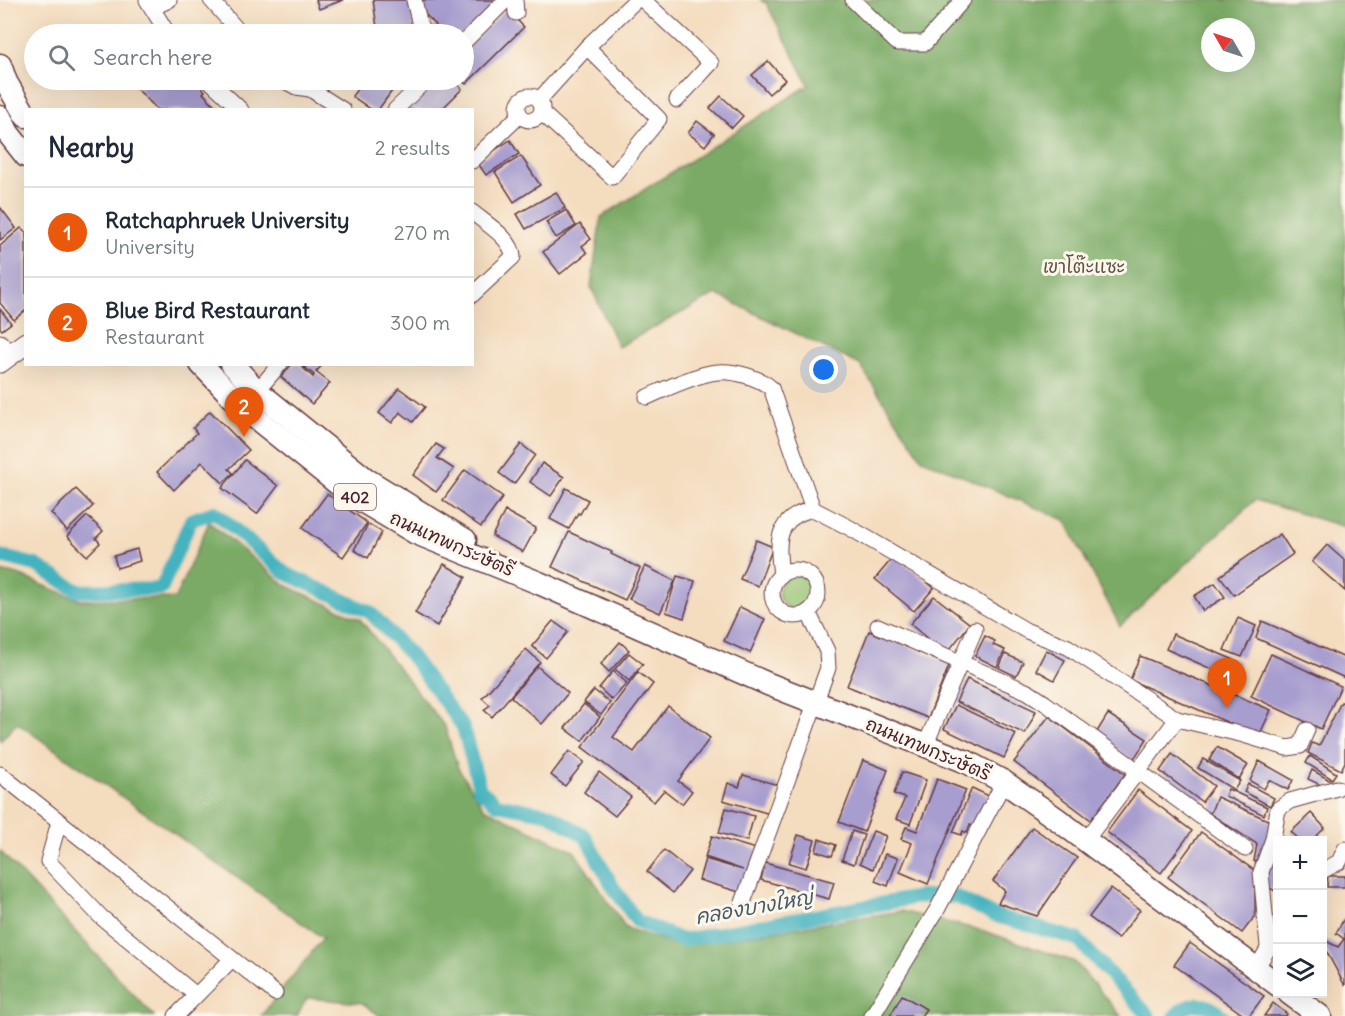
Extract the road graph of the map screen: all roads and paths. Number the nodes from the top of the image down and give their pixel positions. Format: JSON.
{"nodes":[{"id":1,"x":169,"y":0,"type":"edge"},
{"id":2,"x":211,"y":0,"type":"edge"},
{"id":3,"x":414,"y":0,"type":"edge"},
{"id":4,"x":636,"y":0,"type":"edge"},
{"id":5,"x":643,"y":0,"type":"edge"},
{"id":6,"x":853,"y":0,"type":"edge"},
{"id":7,"x":963,"y":0,"type":"edge"},
{"id":8,"x":149,"y":4,"type":"edge"},
{"id":9,"x":512,"y":4,"type":"edge"},
{"id":10,"x":162,"y":24,"type":"edge"},
{"id":11,"x":232,"y":24,"type":"edge"},
{"id":12,"x":420,"y":24,"type":"edge"},
{"id":13,"x":474,"y":34,"type":"edge"},
{"id":14,"x":587,"y":48,"type":"junction"},
{"id":15,"x":0,"y":64,"type":"edge"},
{"id":16,"x":220,"y":90,"type":"edge"},
{"id":17,"x":312,"y":90,"type":"edge"},
{"id":18,"x":416,"y":90,"type":"edge"},
{"id":19,"x":678,"y":100,"type":"dead end"},
{"id":20,"x":540,"y":106,"type":"junction"},
{"id":21,"x":239,"y":108,"type":"edge"},
{"id":22,"x":340,"y":108,"type":"edge"},
{"id":23,"x":397,"y":108,"type":"edge"},
{"id":24,"x":24,"y":113,"type":"edge"},
{"id":25,"x":0,"y":117,"type":"edge"},
{"id":26,"x":24,"y":153,"type":"edge"},
{"id":27,"x":474,"y":159,"type":"edge"},
{"id":28,"x":474,"y":214,"type":"edge"},
{"id":29,"x":474,"y":293,"type":"edge"},
{"id":30,"x":203,"y":366,"type":"edge"},
{"id":31,"x":234,"y":366,"type":"edge"},
{"id":32,"x":278,"y":366,"type":"edge"},
{"id":33,"x":257,"y":391,"type":"junction"},
{"id":34,"x":647,"y":398,"type":"dead end"},
{"id":35,"x":813,"y":509,"type":"junction"},
{"id":36,"x":421,"y":525,"type":"junction"},
{"id":37,"x":781,"y":574,"type":"junction"},
{"id":38,"x":808,"y":612,"type":"junction"},
{"id":39,"x":878,"y":626,"type":"dead end"},
{"id":40,"x":975,"y":629,"type":"dead end"},
{"id":41,"x":961,"y":663,"type":"junction"},
{"id":42,"x":816,"y":703,"type":"junction"},
{"id":43,"x":1177,"y":719,"type":"junction"},
{"id":44,"x":1307,"y":730,"type":"dead end"},
{"id":45,"x":925,"y":746,"type":"junction"},
{"id":46,"x":1137,"y":770,"type":"junction"},
{"id":47,"x":0,"y":774,"type":"edge"},
{"id":48,"x":1004,"y":782,"type":"junction"},
{"id":49,"x":1337,"y":788,"type":"dead end"},
{"id":50,"x":59,"y":822,"type":"junction"},
{"id":51,"x":1086,"y":840,"type":"junction"},
{"id":52,"x":1245,"y":849,"type":"dead end"},
{"id":53,"x":1345,"y":849,"type":"edge"},
{"id":54,"x":1327,"y":869,"type":"edge"},
{"id":55,"x":741,"y":908,"type":"dead end"},
{"id":56,"x":1273,"y":939,"type":"edge"},
{"id":57,"x":1268,"y":946,"type":"junction"},
{"id":58,"x":232,"y":959,"type":"junction"},
{"id":59,"x":1256,"y":969,"type":"junction"},
{"id":60,"x":1273,"y":981,"type":"edge"},
{"id":61,"x":275,"y":993,"type":"dead end"},
{"id":62,"x":196,"y":995,"type":"junction"},
{"id":63,"x":1297,"y":998,"type":"edge"},
{"id":64,"x":176,"y":1016,"type":"edge"},
{"id":65,"x":872,"y":1016,"type":"edge"},
{"id":66,"x":1320,"y":1016,"type":"edge"}],
"edges":[{"from":1,"to":8,"type":"street"},
{"from":2,"to":11,"type":"street"},
{"from":3,"to":12,"type":"street"},
{"from":4,"to":14,"type":"street"},
{"from":5,"to":19,"type":"street"},
{"from":6,"to":7,"type":"street"},
{"from":8,"to":10,"type":"street"},
{"from":9,"to":13,"type":"street"},
{"from":14,"to":20,"type":"street"},
{"from":14,"to":20,"type":"street"},
{"from":15,"to":24,"type":"main road"},
{"from":16,"to":21,"type":"street"},
{"from":17,"to":22,"type":"street"},
{"from":18,"to":23,"type":"street"},
{"from":20,"to":27,"type":"street"},
{"from":25,"to":26,"type":"main road"},
{"from":28,"to":29,"type":"street"},
{"from":30,"to":36,"type":"main road","name":"ถนนเทพกระษัตรี","number":"402"},
{"from":31,"to":33,"type":"main road","name":"ถนนเทพกระษัตรี","number":"402"},
{"from":32,"to":33,"type":"street"},
{"from":33,"to":36,"type":"main road","name":"ถนนเทพกระษัตรี","number":"402"},
{"from":34,"to":35,"type":"street"},
{"from":35,"to":37,"type":"street"},
{"from":35,"to":43,"type":"street"},
{"from":36,"to":42,"type":"main road","name":"ถนนเทพกระษัตรี","number":"402"},
{"from":37,"to":38,"type":"street"},
{"from":37,"to":38,"type":"street"},
{"from":38,"to":42,"type":"street"},
{"from":39,"to":41,"type":"street"},
{"from":40,"to":41,"type":"street"},
{"from":41,"to":45,"type":"street"},
{"from":41,"to":46,"type":"street"},
{"from":42,"to":45,"type":"main road","name":"ถนนเทพกระษัตรี"},
{"from":42,"to":55,"type":"street"},
{"from":43,"to":44,"type":"street"},
{"from":43,"to":46,"type":"street"},
{"from":45,"to":48,"type":"main road","name":"ถนนเทพกระษัตรี"},
{"from":46,"to":51,"type":"street"},
{"from":46,"to":52,"type":"street"},
{"from":47,"to":50,"type":"street"},
{"from":48,"to":51,"type":"main road","name":"ถนนเทพกระษัตรี"},
{"from":48,"to":65,"type":"street"},
{"from":49,"to":57,"type":"street"},
{"from":50,"to":58,"type":"street"},
{"from":50,"to":62,"type":"street"},
{"from":51,"to":59,"type":"main road","name":"ถนนเทพกระษัตรี"},
{"from":53,"to":54,"type":"street"},
{"from":56,"to":57,"type":"street"},
{"from":57,"to":59,"type":"street"},
{"from":58,"to":61,"type":"street"},
{"from":58,"to":62,"type":"street"},
{"from":59,"to":60,"type":"main road","name":"ถนนเทพกระษัตรี"},
{"from":62,"to":64,"type":"street"},
{"from":63,"to":66,"type":"main road"}]}
